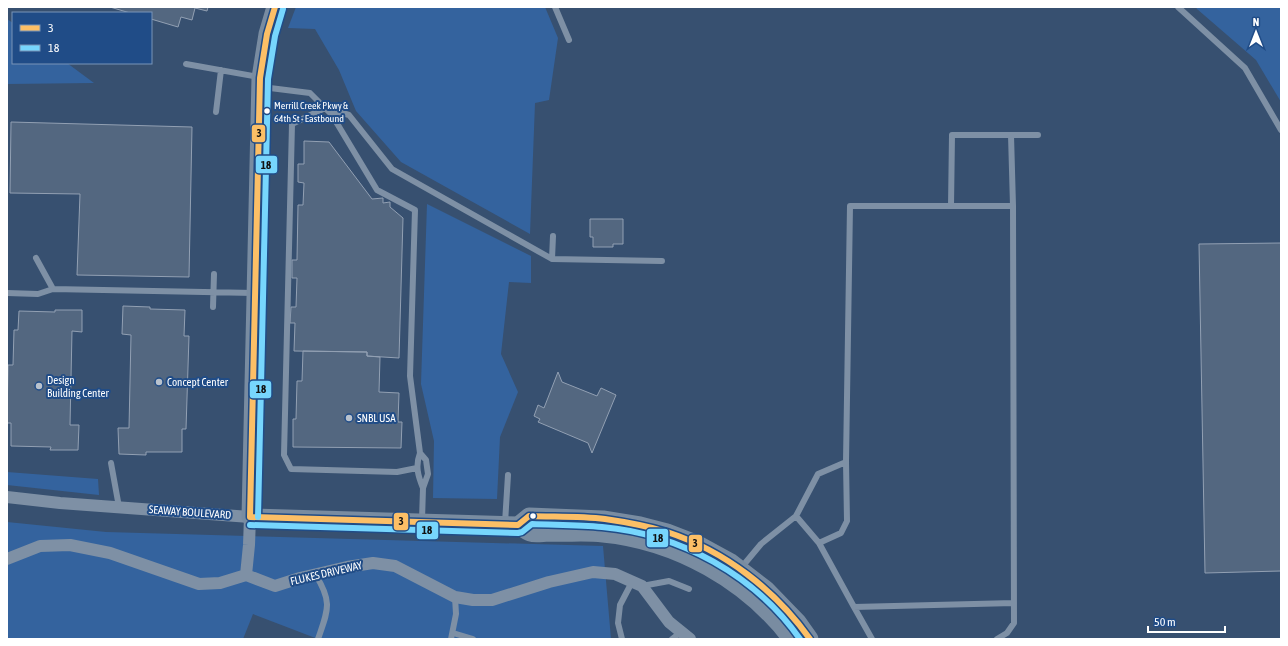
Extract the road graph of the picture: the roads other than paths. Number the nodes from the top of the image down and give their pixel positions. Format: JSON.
{"nodes":[{"id":1,"x":275,"y":7,"type":"edge"},
{"id":2,"x":555,"y":7,"type":"edge"},
{"id":3,"x":1178,"y":7,"type":"edge"},
{"id":4,"x":569,"y":40,"type":"dead end"},
{"id":5,"x":186,"y":64,"type":"dead end"},
{"id":6,"x":221,"y":70,"type":"junction"},
{"id":7,"x":260,"y":82,"type":"junction"},
{"id":8,"x":325,"y":108,"type":"junction"},
{"id":9,"x":216,"y":112,"type":"dead end"},
{"id":10,"x":1281,"y":130,"type":"edge"},
{"id":11,"x":1011,"y":135,"type":"junction"},
{"id":12,"x":1038,"y":135,"type":"dead end"},
{"id":13,"x":951,"y":206,"type":"junction"},
{"id":14,"x":1013,"y":206,"type":"junction"},
{"id":15,"x":553,"y":236,"type":"dead end"},
{"id":16,"x":36,"y":258,"type":"dead end"},
{"id":17,"x":552,"y":259,"type":"junction"},
{"id":18,"x":662,"y":261,"type":"dead end"},
{"id":19,"x":214,"y":274,"type":"dead end"},
{"id":20,"x":53,"y":288,"type":"junction"},
{"id":21,"x":214,"y":292,"type":"junction"},
{"id":22,"x":7,"y":293,"type":"edge"},
{"id":23,"x":255,"y":293,"type":"junction"},
{"id":24,"x":213,"y":307,"type":"dead end"},
{"id":25,"x":420,"y":453,"type":"junction"},
{"id":26,"x":846,"y":462,"type":"junction"},
{"id":27,"x":111,"y":463,"type":"dead end"},
{"id":28,"x":417,"y":468,"type":"junction"},
{"id":29,"x":508,"y":475,"type":"dead end"},
{"id":30,"x":423,"y":488,"type":"junction"},
{"id":31,"x":7,"y":497,"type":"edge"},
{"id":32,"x":119,"y":507,"type":"junction"},
{"id":33,"x":796,"y":516,"type":"junction"},
{"id":34,"x":250,"y":517,"type":"junction"},
{"id":35,"x":422,"y":522,"type":"junction"},
{"id":36,"x":511,"y":525,"type":"junction"},
{"id":37,"x":819,"y":543,"type":"junction"},
{"id":38,"x":7,"y":559,"type":"edge"},
{"id":39,"x":316,"y":574,"type":"junction"},
{"id":40,"x":246,"y":575,"type":"junction"},
{"id":41,"x":736,"y":575,"type":"junction"},
{"id":42,"x":637,"y":584,"type":"junction"},
{"id":43,"x":689,"y":589,"type":"dead end"},
{"id":44,"x":455,"y":597,"type":"junction"},
{"id":45,"x":1014,"y":602,"type":"junction"},
{"id":46,"x":854,"y":607,"type":"junction"},
{"id":47,"x":452,"y":636,"type":"edge"},
{"id":48,"x":681,"y":637,"type":"edge"},
{"id":49,"x":318,"y":639,"type":"edge"},
{"id":50,"x":473,"y":639,"type":"edge"},
{"id":51,"x":622,"y":639,"type":"edge"},
{"id":52,"x":792,"y":639,"type":"edge"},
{"id":53,"x":810,"y":639,"type":"edge"},
{"id":54,"x":872,"y":639,"type":"edge"},
{"id":55,"x":997,"y":639,"type":"edge"}],
"edges":[{"from":1,"to":7,"type":"street"},
{"from":2,"to":4,"type":"lane"},
{"from":3,"to":10,"type":"lane"},
{"from":5,"to":6,"type":"lane"},
{"from":6,"to":7,"type":"lane"},
{"from":6,"to":9,"type":"lane"},
{"from":7,"to":8,"type":"lane"},
{"from":7,"to":23,"type":"street"},
{"from":8,"to":17,"type":"lane"},
{"from":8,"to":25,"type":"lane"},
{"from":8,"to":28,"type":"lane"},
{"from":11,"to":12,"type":"lane"},
{"from":11,"to":13,"type":"lane"},
{"from":11,"to":14,"type":"lane"},
{"from":13,"to":14,"type":"lane"},
{"from":13,"to":26,"type":"lane"},
{"from":14,"to":45,"type":"lane"},
{"from":15,"to":17,"type":"lane"},
{"from":16,"to":20,"type":"lane"},
{"from":17,"to":18,"type":"lane"},
{"from":19,"to":21,"type":"lane"},
{"from":20,"to":21,"type":"lane"},
{"from":20,"to":22,"type":"lane"},
{"from":21,"to":23,"type":"lane"},
{"from":21,"to":24,"type":"lane"},
{"from":23,"to":34,"type":"street"},
{"from":25,"to":28,"type":"lane"},
{"from":25,"to":30,"type":"lane"},
{"from":26,"to":33,"type":"lane"},
{"from":26,"to":37,"type":"lane"},
{"from":27,"to":32,"type":"lane"},
{"from":28,"to":30,"type":"lane"},
{"from":29,"to":36,"type":"lane"},
{"from":30,"to":35,"type":"lane"},
{"from":31,"to":32,"type":"street","name":"SEAWAY BOULEVARD"},
{"from":32,"to":34,"type":"street","name":"SEAWAY BOULEVARD"},
{"from":33,"to":37,"type":"lane"},
{"from":33,"to":41,"type":"lane"},
{"from":34,"to":35,"type":"street","name":"SEAWAY BOULEVARD"},
{"from":34,"to":40,"type":"street"},
{"from":35,"to":36,"type":"street","name":"SEAWAY BOULEVARD"},
{"from":36,"to":41,"type":"street","name":"SEAWAY BOULEVARD"},
{"from":37,"to":46,"type":"lane"},
{"from":38,"to":40,"type":"street"},
{"from":39,"to":40,"type":"street","name":"FLUKES DRIVEWAY"},
{"from":39,"to":44,"type":"street","name":"FLUKES DRIVEWAY"},
{"from":39,"to":49,"type":"lane"},
{"from":41,"to":52,"type":"street","name":"SEAWAY BOULEVARD"},
{"from":41,"to":53,"type":"street","name":"SEAWAY BOULEVARD"},
{"from":42,"to":43,"type":"lane"},
{"from":42,"to":44,"type":"street","name":"FLUKES DRIVEWAY"},
{"from":42,"to":48,"type":"street","name":"FLUKES DRIVEWAY"},
{"from":42,"to":51,"type":"lane"},
{"from":44,"to":47,"type":"lane"},
{"from":45,"to":46,"type":"lane"},
{"from":45,"to":55,"type":"lane"},
{"from":46,"to":54,"type":"lane"},
{"from":47,"to":50,"type":"lane"}]}
